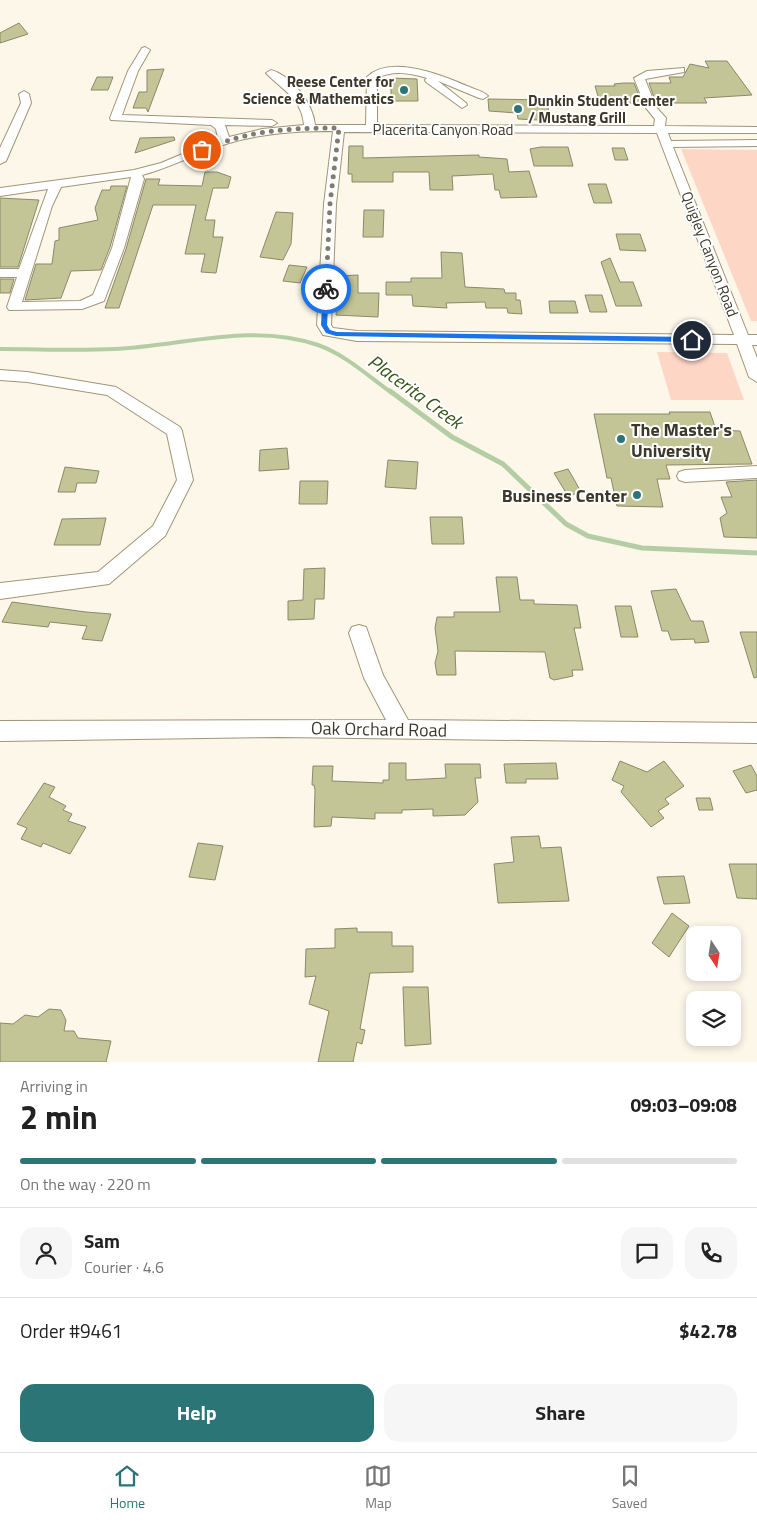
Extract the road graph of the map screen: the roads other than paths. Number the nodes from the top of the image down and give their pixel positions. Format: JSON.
{"nodes":[{"id":1,"x":146,"y":50,"type":"dead end"},
{"id":2,"x":680,"y":70,"type":"dead end"},
{"id":3,"x":271,"y":73,"type":"dead end"},
{"id":4,"x":422,"y":73,"type":"junction"},
{"id":5,"x":24,"y":94,"type":"dead end"},
{"id":6,"x":483,"y":96,"type":"dead end"},
{"id":7,"x":462,"y":105,"type":"dead end"},
{"id":8,"x":212,"y":122,"type":"junction"},
{"id":9,"x":0,"y":127,"type":"edge"},
{"id":10,"x":15,"y":127,"type":"junction"},
{"id":11,"x":292,"y":128,"type":"junction"},
{"id":12,"x":310,"y":128,"type":"junction"},
{"id":13,"x":339,"y":128,"type":"junction"},
{"id":14,"x":371,"y":128,"type":"junction"},
{"id":15,"x":757,"y":130,"type":"edge"},
{"id":16,"x":662,"y":131,"type":"junction"},
{"id":17,"x":224,"y":141,"type":"junction"},
{"id":18,"x":757,"y":143,"type":"edge"},
{"id":19,"x":667,"y":144,"type":"junction"},
{"id":20,"x":0,"y":161,"type":"edge"},
{"id":21,"x":135,"y":173,"type":"junction"},
{"id":22,"x":55,"y":186,"type":"junction"},
{"id":23,"x":0,"y":192,"type":"edge"},
{"id":24,"x":0,"y":273,"type":"edge"},
{"id":25,"x":24,"y":273,"type":"junction"},
{"id":26,"x":750,"y":340,"type":"edge"},
{"id":27,"x":0,"y":375,"type":"edge"},
{"id":28,"x":757,"y":377,"type":"edge"},
{"id":29,"x":757,"y":472,"type":"edge"},
{"id":30,"x":685,"y":476,"type":"dead end"},
{"id":31,"x":0,"y":591,"type":"edge"},
{"id":32,"x":359,"y":633,"type":"dead end"},
{"id":33,"x":403,"y":730,"type":"junction"},
{"id":34,"x":0,"y":731,"type":"edge"},
{"id":35,"x":757,"y":733,"type":"edge"}],
"edges":[{"from":1,"to":8,"type":"street"},
{"from":2,"to":16,"type":"street","name":"Quigley Canyon Road"},
{"from":3,"to":12,"type":"street"},
{"from":4,"to":6,"type":"street"},
{"from":4,"to":7,"type":"street"},
{"from":4,"to":14,"type":"street"},
{"from":5,"to":10,"type":"street"},
{"from":8,"to":11,"type":"street"},
{"from":8,"to":17,"type":"street"},
{"from":9,"to":10,"type":"street"},
{"from":10,"to":20,"type":"street"},
{"from":11,"to":12,"type":"street","name":"Placerita Canyon Road"},
{"from":11,"to":17,"type":"street","name":"Placerita Canyon Road"},
{"from":12,"to":13,"type":"street","name":"Placerita Canyon Road"},
{"from":13,"to":14,"type":"street","name":"Placerita Canyon Road"},
{"from":13,"to":26,"type":"street"},
{"from":14,"to":16,"type":"street","name":"Placerita Canyon Road"},
{"from":15,"to":16,"type":"street","name":"Placerita Canyon Road"},
{"from":16,"to":19,"type":"street","name":"Quigley Canyon Road"},
{"from":17,"to":21,"type":"street","name":"Placerita Canyon Road"},
{"from":18,"to":19,"type":"street"},
{"from":19,"to":26,"type":"street","name":"Quigley Canyon Road"},
{"from":21,"to":22,"type":"street","name":"Placerita Canyon Road"},
{"from":21,"to":25,"type":"street"},
{"from":22,"to":23,"type":"street","name":"Placerita Canyon Road"},
{"from":22,"to":25,"type":"street"},
{"from":24,"to":25,"type":"street"},
{"from":26,"to":28,"type":"street","name":"Quigley Canyon Road"},
{"from":27,"to":31,"type":"street"},
{"from":29,"to":30,"type":"street"},
{"from":32,"to":33,"type":"street"},
{"from":33,"to":34,"type":"street","name":"Oak Orchard Road"},
{"from":33,"to":35,"type":"street","name":"Oak Orchard Road"}]}
